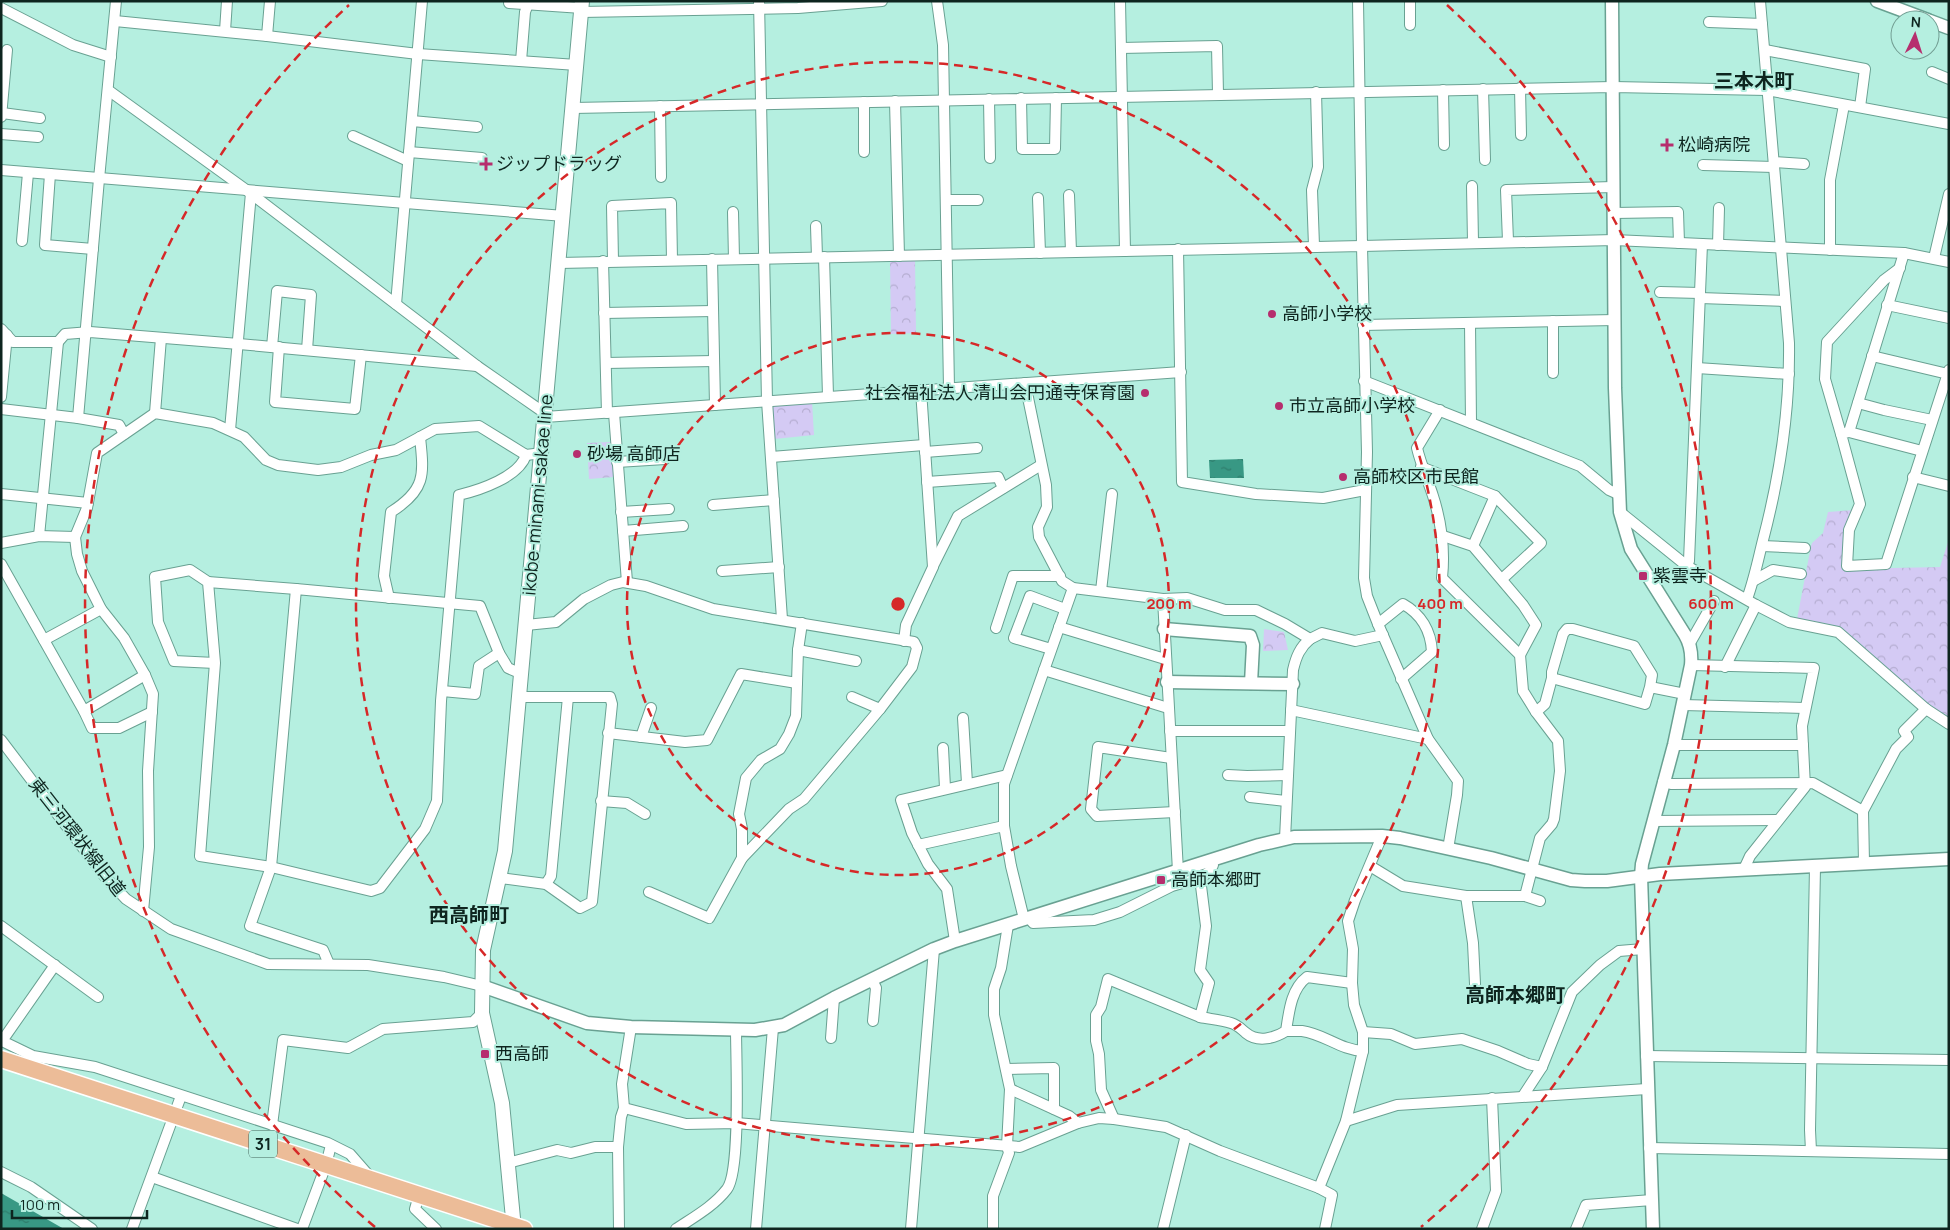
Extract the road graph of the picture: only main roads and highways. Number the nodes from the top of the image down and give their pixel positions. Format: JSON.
{"nodes":[{"id":1,"x":582,"y":7,"type":"edge"},
{"id":2,"x":1,"y":1059,"type":"edge"},
{"id":3,"x":517,"y":1228,"type":"edge"}],
"edges":[{"from":1,"to":3,"type":"main road","name":"ikobe-minami-sakae line"},
{"from":2,"to":3,"type":"main road","number":"31"}]}
